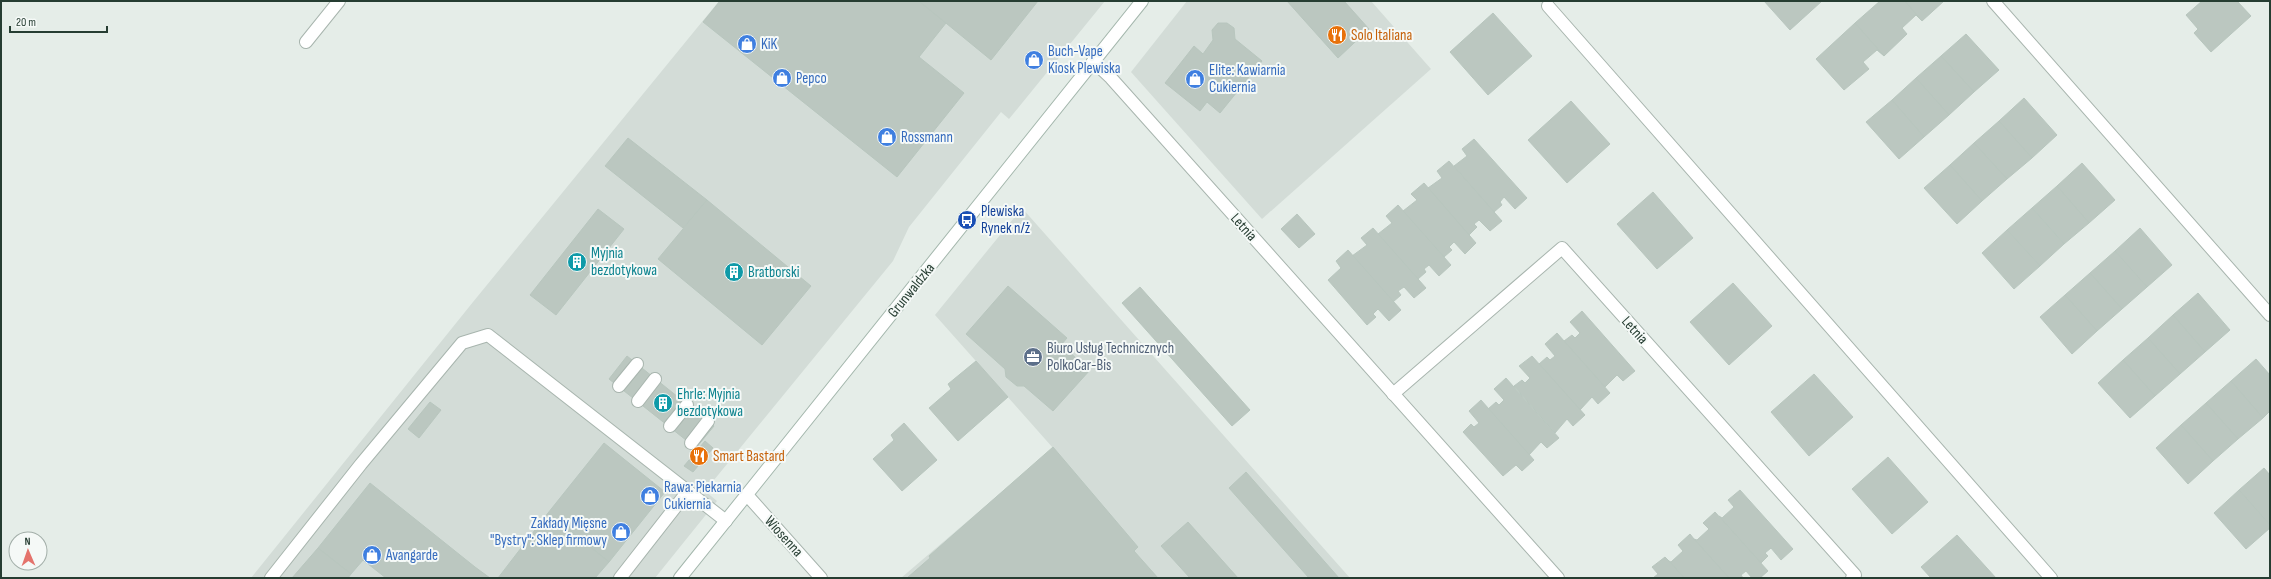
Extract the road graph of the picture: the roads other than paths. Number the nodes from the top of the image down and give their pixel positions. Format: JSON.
{"nodes":[{"id":1,"x":339,"y":1,"type":"edge"},
{"id":2,"x":1142,"y":1,"type":"edge"},
{"id":3,"x":1993,"y":1,"type":"edge"},
{"id":4,"x":1548,"y":6,"type":"dead end"},
{"id":5,"x":306,"y":42,"type":"dead end"},
{"id":6,"x":1093,"y":61,"type":"junction"},
{"id":7,"x":2270,"y":315,"type":"edge"},
{"id":8,"x":636,"y":364,"type":"dead end"},
{"id":9,"x":655,"y":379,"type":"dead end"},
{"id":10,"x":619,"y":386,"type":"dead end"},
{"id":11,"x":1393,"y":394,"type":"junction"},
{"id":12,"x":638,"y":401,"type":"dead end"},
{"id":13,"x":687,"y":405,"type":"dead end"},
{"id":14,"x":708,"y":421,"type":"dead end"},
{"id":15,"x":670,"y":426,"type":"dead end"},
{"id":16,"x":691,"y":443,"type":"dead end"},
{"id":17,"x":688,"y":491,"type":"junction"},
{"id":18,"x":747,"y":495,"type":"junction"},
{"id":19,"x":726,"y":521,"type":"junction"},
{"id":20,"x":271,"y":578,"type":"edge"},
{"id":21,"x":620,"y":578,"type":"edge"},
{"id":22,"x":680,"y":578,"type":"edge"},
{"id":23,"x":821,"y":578,"type":"edge"},
{"id":24,"x":1558,"y":578,"type":"edge"},
{"id":25,"x":1852,"y":578,"type":"edge"},
{"id":26,"x":2051,"y":578,"type":"edge"}],
"edges":[{"from":1,"to":5,"type":"street"},
{"from":2,"to":6,"type":"street","name":"Grunwaldzka"},
{"from":3,"to":7,"type":"street"},
{"from":4,"to":26,"type":"street"},
{"from":6,"to":11,"type":"street","name":"Letnia"},
{"from":6,"to":18,"type":"street","name":"Grunwaldzka"},
{"from":8,"to":10,"type":"street"},
{"from":9,"to":12,"type":"street"},
{"from":11,"to":24,"type":"street","name":"Letnia"},
{"from":11,"to":25,"type":"street","name":"Letnia"},
{"from":13,"to":15,"type":"street"},
{"from":14,"to":16,"type":"street"},
{"from":17,"to":19,"type":"street"},
{"from":17,"to":20,"type":"street"},
{"from":17,"to":21,"type":"street"},
{"from":18,"to":19,"type":"street","name":"Grunwaldzka"},
{"from":18,"to":23,"type":"street","name":"Wiosenna"},
{"from":19,"to":22,"type":"street","name":"Grunwaldzka"}]}
